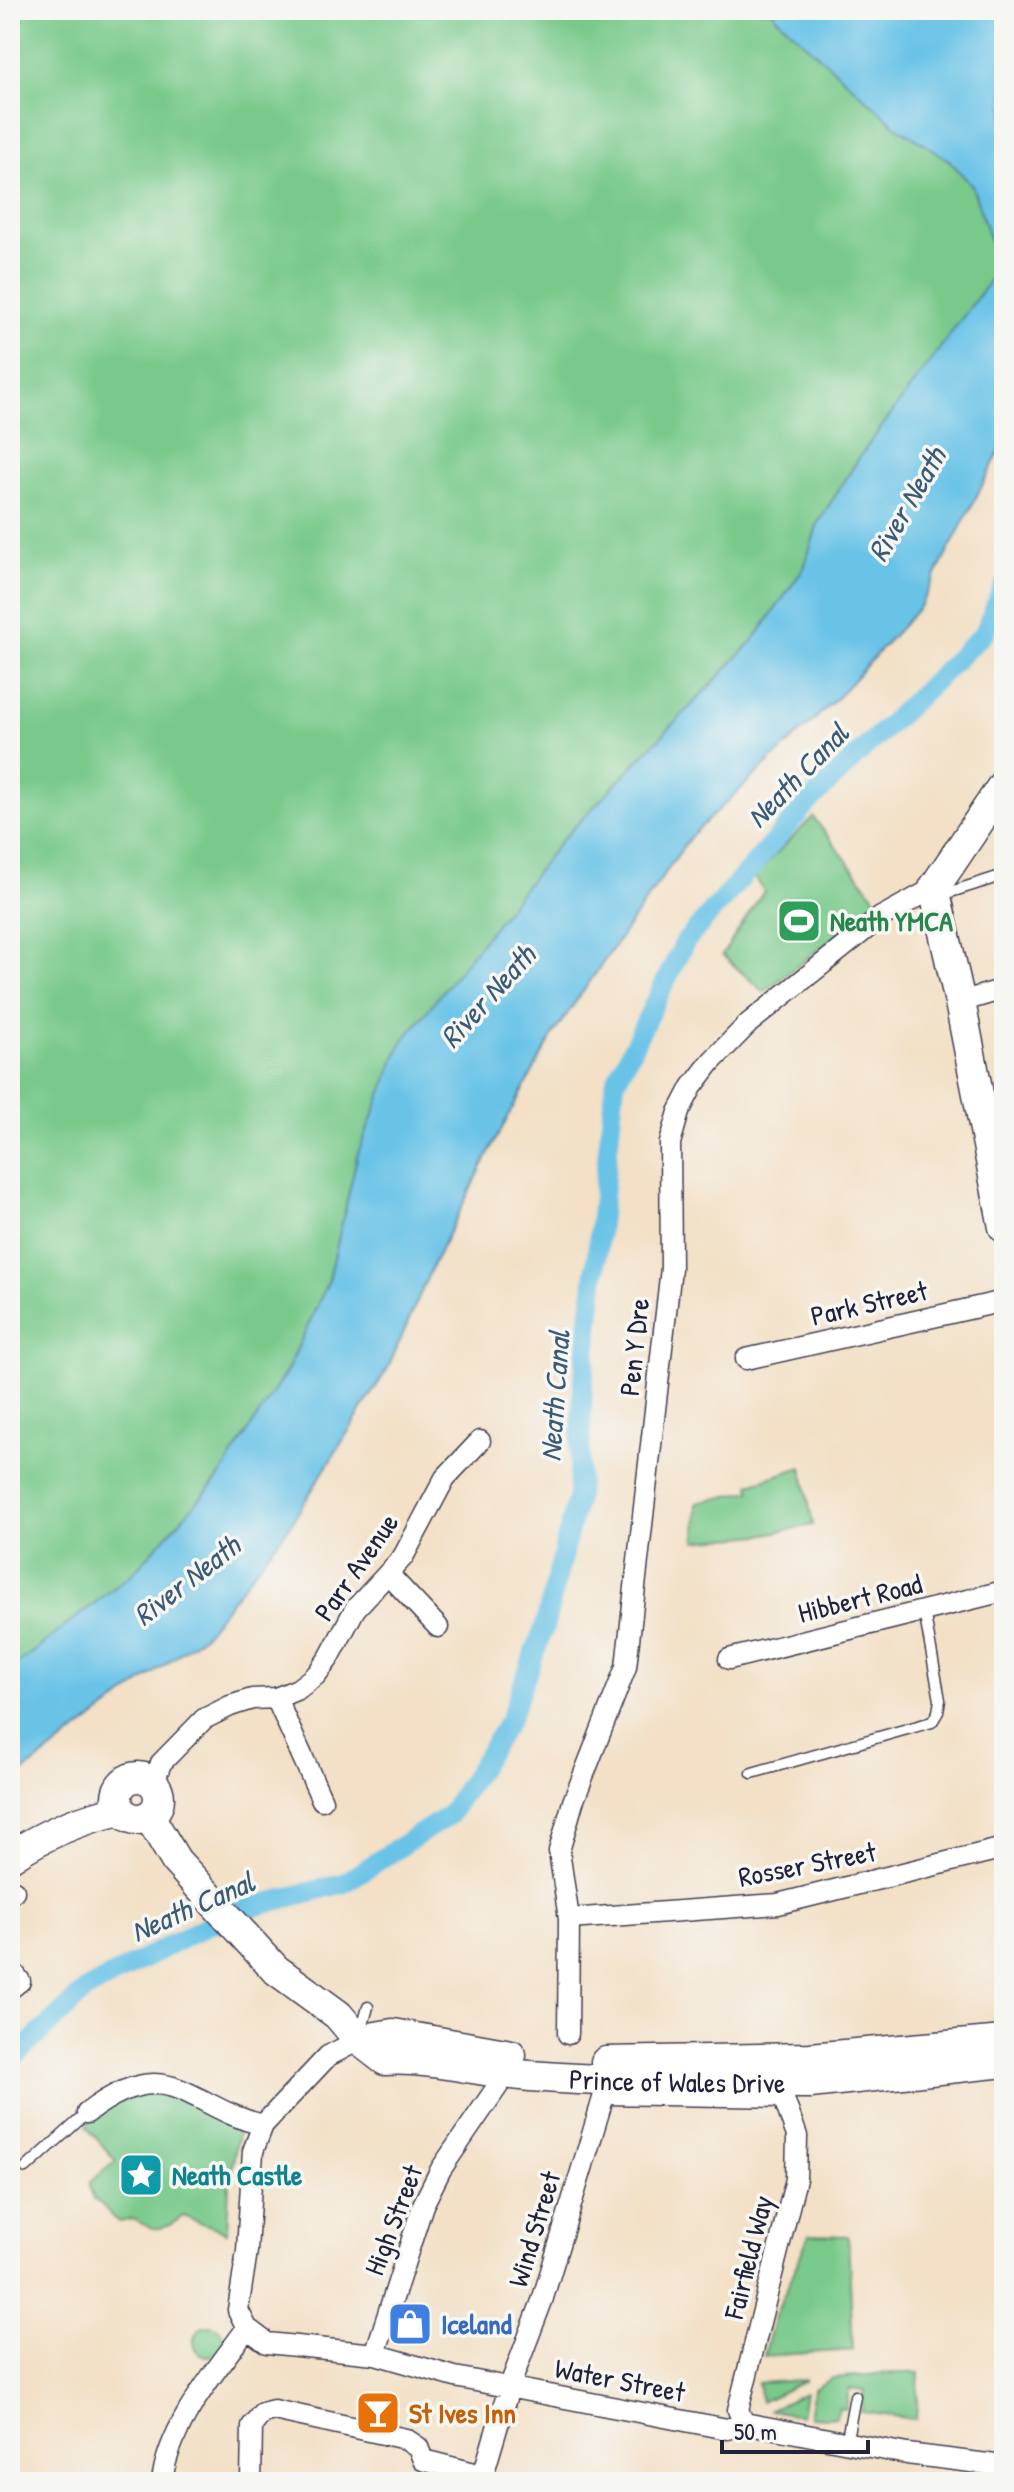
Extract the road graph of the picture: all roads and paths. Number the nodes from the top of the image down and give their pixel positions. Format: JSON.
{"nodes":[{"id":1,"x":1004,"y":784,"type":"edge"},
{"id":2,"x":1004,"y":875,"type":"edge"},
{"id":3,"x":936,"y":892,"type":"junction"},
{"id":4,"x":1004,"y":989,"type":"edge"},
{"id":5,"x":960,"y":1002,"type":"junction"},
{"id":6,"x":992,"y":1109,"type":"edge"},
{"id":7,"x":1003,"y":1222,"type":"edge"},
{"id":8,"x":1004,"y":1301,"type":"edge"},
{"id":9,"x":746,"y":1359,"type":"dead end"},
{"id":10,"x":480,"y":1441,"type":"dead end"},
{"id":11,"x":388,"y":1574,"type":"junction"},
{"id":12,"x":1004,"y":1591,"type":"edge"},
{"id":13,"x":924,"y":1611,"type":"junction"},
{"id":14,"x":438,"y":1627,"type":"dead end"},
{"id":15,"x":729,"y":1659,"type":"dead end"},
{"id":16,"x":276,"y":1698,"type":"junction"},
{"id":17,"x":752,"y":1773,"type":"dead end"},
{"id":18,"x":153,"y":1785,"type":"joint"},
{"id":19,"x":322,"y":1800,"type":"dead end"},
{"id":20,"x":134,"y":1813,"type":"junction"},
{"id":21,"x":1004,"y":1848,"type":"edge"},
{"id":22,"x":10,"y":1857,"type":"edge"},
{"id":23,"x":569,"y":1919,"type":"junction"},
{"id":24,"x":10,"y":1968,"type":"edge"},
{"id":25,"x":10,"y":1989,"type":"edge"},
{"id":26,"x":368,"y":2007,"type":"dead end"},
{"id":27,"x":568,"y":2034,"type":"dead end"},
{"id":28,"x":359,"y":2040,"type":"junction"},
{"id":29,"x":1004,"y":2041,"type":"edge"},
{"id":30,"x":1004,"y":2062,"type":"edge"},
{"id":31,"x":506,"y":2074,"type":"junction"},
{"id":32,"x":605,"y":2090,"type":"junction"},
{"id":33,"x":781,"y":2092,"type":"junction"},
{"id":34,"x":87,"y":2113,"type":"joint"},
{"id":35,"x":263,"y":2125,"type":"junction"},
{"id":36,"x":26,"y":2168,"type":"dead end"},
{"id":37,"x":247,"y":2328,"type":"junction"},
{"id":38,"x":375,"y":2354,"type":"junction"},
{"id":39,"x":509,"y":2388,"type":"junction"},
{"id":40,"x":855,"y":2396,"type":"dead end"},
{"id":41,"x":744,"y":2423,"type":"junction"},
{"id":42,"x":846,"y":2444,"type":"junction"},
{"id":43,"x":1004,"y":2466,"type":"edge"},
{"id":44,"x":481,"y":2479,"type":"edge"},
{"id":45,"x":162,"y":2482,"type":"edge"},
{"id":46,"x":251,"y":2482,"type":"edge"}],
"edges":[{"from":1,"to":3,"type":"main road"},
{"from":2,"to":3,"type":"lane"},
{"from":3,"to":5,"type":"main road"},
{"from":3,"to":23,"type":"street","name":"Pen Y Dre"},
{"from":4,"to":5,"type":"street"},
{"from":5,"to":6,"type":"main road"},
{"from":6,"to":7,"type":"main road"},
{"from":8,"to":9,"type":"street","name":"Park Street"},
{"from":10,"to":11,"type":"street","name":"Parr Avenue"},
{"from":11,"to":14,"type":"street"},
{"from":11,"to":16,"type":"street","name":"Parr Avenue"},
{"from":12,"to":13,"type":"street","name":"Hibbert Road"},
{"from":13,"to":15,"type":"street","name":"Hibbert Road"},
{"from":13,"to":17,"type":"lane"},
{"from":16,"to":18,"type":"street","name":"Parr Avenue"},
{"from":16,"to":19,"type":"street"},
{"from":18,"to":20,"type":"main road"},
{"from":20,"to":22,"type":"main road"},
{"from":20,"to":28,"type":"main road","name":"Prince of Wales Drive"},
{"from":21,"to":23,"type":"street","name":"Rosser Street"},
{"from":23,"to":27,"type":"street","name":"Pen Y Dre"},
{"from":24,"to":25,"type":"street"},
{"from":26,"to":28,"type":"lane"},
{"from":28,"to":29,"type":"main road","name":"Prince of Wales Drive"},
{"from":28,"to":31,"type":"main road","name":"Prince of Wales Drive"},
{"from":28,"to":35,"type":"street"},
{"from":30,"to":33,"type":"main road","name":"Prince of Wales Drive"},
{"from":31,"to":32,"type":"main road","name":"Prince of Wales Drive"},
{"from":31,"to":38,"type":"street","name":"High Street"},
{"from":32,"to":33,"type":"main road","name":"Prince of Wales Drive"},
{"from":32,"to":39,"type":"street","name":"Wind Street"},
{"from":33,"to":41,"type":"street","name":"Fairfield Way"},
{"from":34,"to":35,"type":"street"},
{"from":34,"to":36,"type":"lane"},
{"from":35,"to":37,"type":"street"},
{"from":37,"to":38,"type":"street","name":"Water Street"},
{"from":37,"to":45,"type":"street"},
{"from":38,"to":39,"type":"street","name":"Water Street"},
{"from":39,"to":41,"type":"street","name":"Water Street"},
{"from":39,"to":44,"type":"street","name":"Wind Street"},
{"from":40,"to":42,"type":"lane"},
{"from":41,"to":42,"type":"street","name":"Water Street"},
{"from":42,"to":43,"type":"street","name":"Water Street"},
{"from":44,"to":46,"type":"street"}]}
